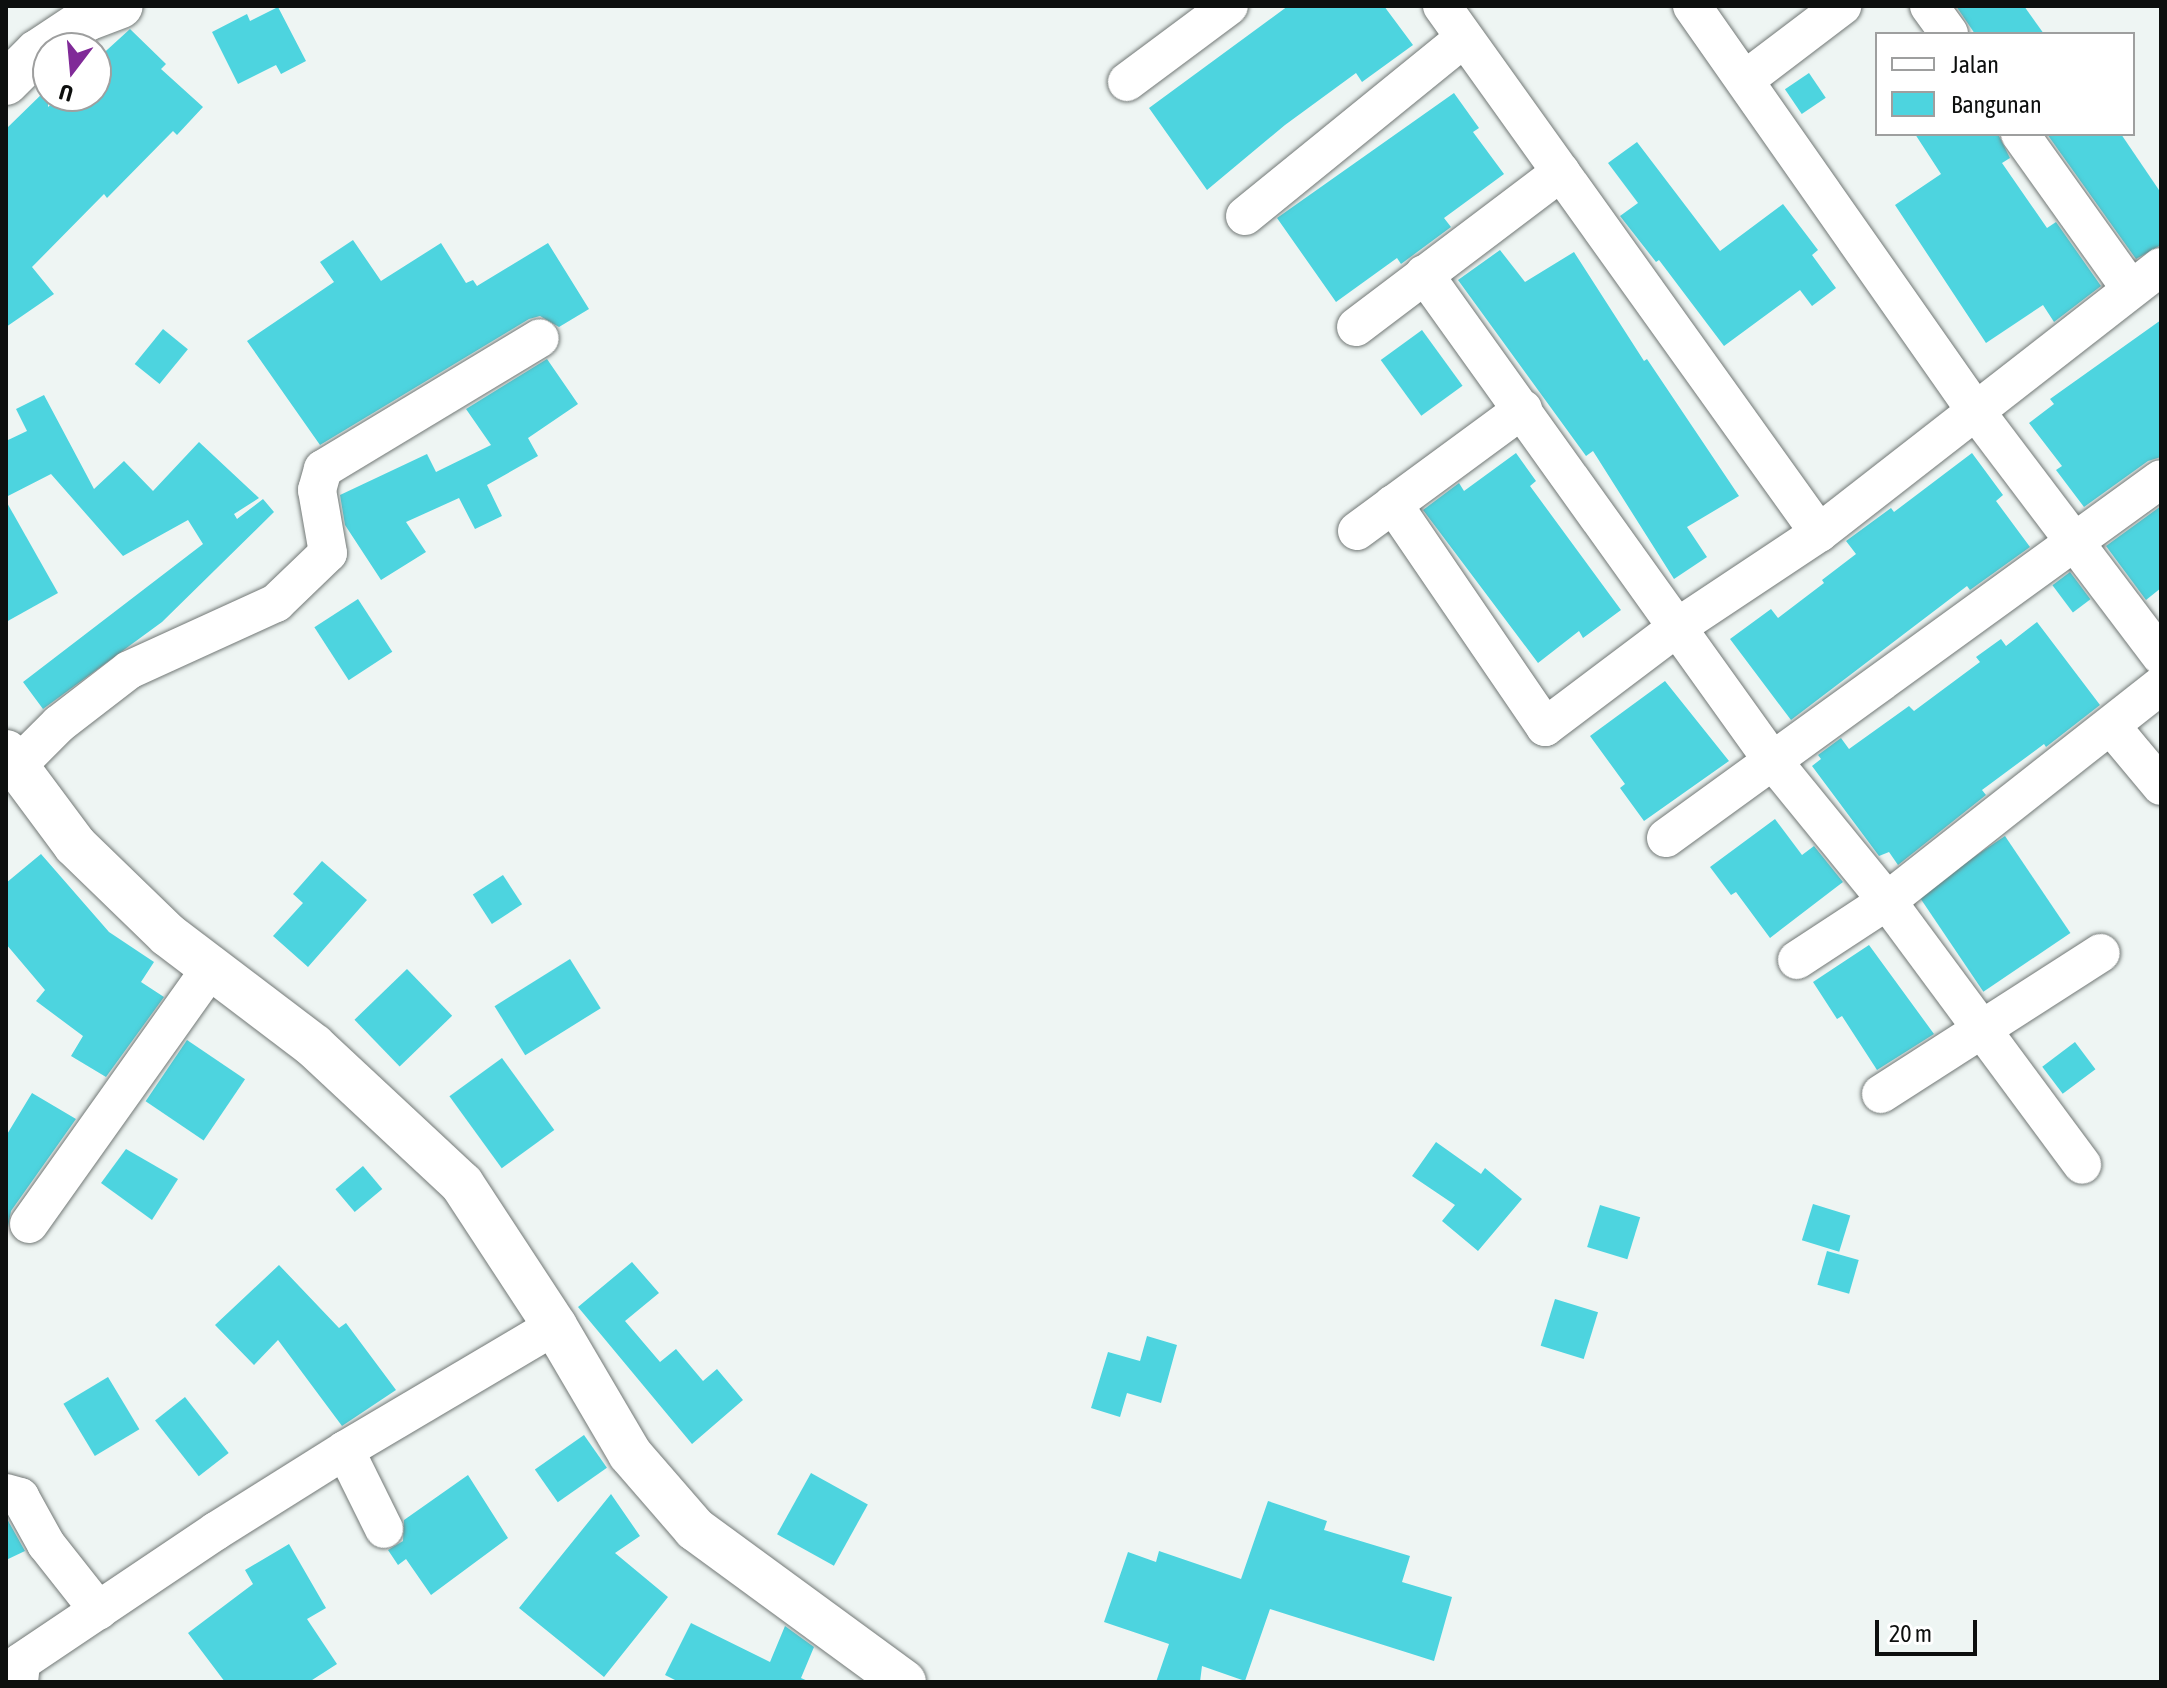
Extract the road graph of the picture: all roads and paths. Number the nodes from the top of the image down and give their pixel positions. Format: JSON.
{"nodes":[{"id":1,"x":121,"y":6,"type":"edge"},
{"id":2,"x":1229,"y":6,"type":"edge"},
{"id":3,"x":1442,"y":6,"type":"edge"},
{"id":4,"x":1692,"y":6,"type":"edge"},
{"id":5,"x":1842,"y":6,"type":"edge"},
{"id":6,"x":1929,"y":6,"type":"edge"},
{"id":7,"x":69,"y":17,"type":"edge"},
{"id":8,"x":1948,"y":32,"type":"edge"},
{"id":9,"x":1464,"y":38,"type":"junction"},
{"id":10,"x":1746,"y":79,"type":"junction"},
{"id":11,"x":1127,"y":82,"type":"dead end"},
{"id":12,"x":6,"y":83,"type":"edge"},
{"id":13,"x":2021,"y":136,"type":"edge"},
{"id":14,"x":1561,"y":172,"type":"junction"},
{"id":15,"x":1245,"y":216,"type":"dead end"},
{"id":16,"x":2161,"y":267,"type":"edge"},
{"id":17,"x":1424,"y":274,"type":"junction"},
{"id":18,"x":2130,"y":288,"type":"junction"},
{"id":19,"x":1356,"y":327,"type":"dead end"},
{"id":20,"x":540,"y":338,"type":"dead end"},
{"id":21,"x":1523,"y":409,"type":"junction"},
{"id":22,"x":1977,"y":413,"type":"junction"},
{"id":23,"x":2161,"y":479,"type":"edge"},
{"id":24,"x":1393,"y":504,"type":"junction"},
{"id":25,"x":1357,"y":531,"type":"dead end"},
{"id":26,"x":1819,"y":533,"type":"junction"},
{"id":27,"x":2075,"y":540,"type":"junction"},
{"id":28,"x":1679,"y":626,"type":"junction"},
{"id":29,"x":2161,"y":656,"type":"edge"},
{"id":30,"x":2161,"y":685,"type":"edge"},
{"id":31,"x":2111,"y":726,"type":"junction"},
{"id":32,"x":11,"y":759,"type":"edge"},
{"id":33,"x":1772,"y":760,"type":"junction"},
{"id":34,"x":2161,"y":786,"type":"edge"},
{"id":35,"x":1666,"y":838,"type":"dead end"},
{"id":36,"x":1887,"y":901,"type":"junction"},
{"id":37,"x":2101,"y":953,"type":"dead end"},
{"id":38,"x":1797,"y":960,"type":"dead end"},
{"id":39,"x":211,"y":968,"type":"junction"},
{"id":40,"x":1983,"y":1031,"type":"junction"},
{"id":41,"x":1881,"y":1094,"type":"dead end"},
{"id":42,"x":2082,"y":1165,"type":"dead end"},
{"id":43,"x":29,"y":1224,"type":"dead end"},
{"id":44,"x":555,"y":1326,"type":"junction"},
{"id":45,"x":345,"y":1450,"type":"junction"},
{"id":46,"x":6,"y":1493,"type":"edge"},
{"id":47,"x":384,"y":1529,"type":"dead end"},
{"id":48,"x":99,"y":1611,"type":"junction"},
{"id":49,"x":15,"y":1669,"type":"edge"},
{"id":50,"x":904,"y":1682,"type":"edge"}],
"edges":[{"from":1,"to":7,"type":"street"},
{"from":2,"to":11,"type":"street"},
{"from":3,"to":9,"type":"street"},
{"from":4,"to":10,"type":"street"},
{"from":5,"to":10,"type":"street"},
{"from":6,"to":8,"type":"street"},
{"from":7,"to":12,"type":"street"},
{"from":9,"to":14,"type":"street"},
{"from":9,"to":15,"type":"street"},
{"from":10,"to":22,"type":"street"},
{"from":13,"to":18,"type":"street"},
{"from":14,"to":17,"type":"street"},
{"from":14,"to":26,"type":"street"},
{"from":16,"to":18,"type":"street"},
{"from":17,"to":19,"type":"street"},
{"from":17,"to":21,"type":"street"},
{"from":18,"to":22,"type":"street"},
{"from":20,"to":32,"type":"street"},
{"from":21,"to":24,"type":"street"},
{"from":21,"to":28,"type":"street"},
{"from":22,"to":26,"type":"street"},
{"from":22,"to":27,"type":"street"},
{"from":23,"to":27,"type":"street"},
{"from":24,"to":25,"type":"street"},
{"from":24,"to":28,"type":"street"},
{"from":26,"to":28,"type":"street"},
{"from":27,"to":29,"type":"street"},
{"from":27,"to":33,"type":"street"},
{"from":28,"to":33,"type":"street"},
{"from":30,"to":31,"type":"street"},
{"from":31,"to":34,"type":"street"},
{"from":31,"to":36,"type":"street"},
{"from":32,"to":39,"type":"street"},
{"from":33,"to":35,"type":"street"},
{"from":33,"to":36,"type":"street"},
{"from":36,"to":38,"type":"street"},
{"from":36,"to":40,"type":"street"},
{"from":37,"to":40,"type":"street"},
{"from":39,"to":43,"type":"street"},
{"from":39,"to":44,"type":"street"},
{"from":40,"to":41,"type":"street"},
{"from":40,"to":42,"type":"street"},
{"from":44,"to":45,"type":"street"},
{"from":44,"to":50,"type":"street"},
{"from":45,"to":47,"type":"street"},
{"from":45,"to":48,"type":"street"},
{"from":46,"to":48,"type":"street"},
{"from":48,"to":49,"type":"street"}]}
